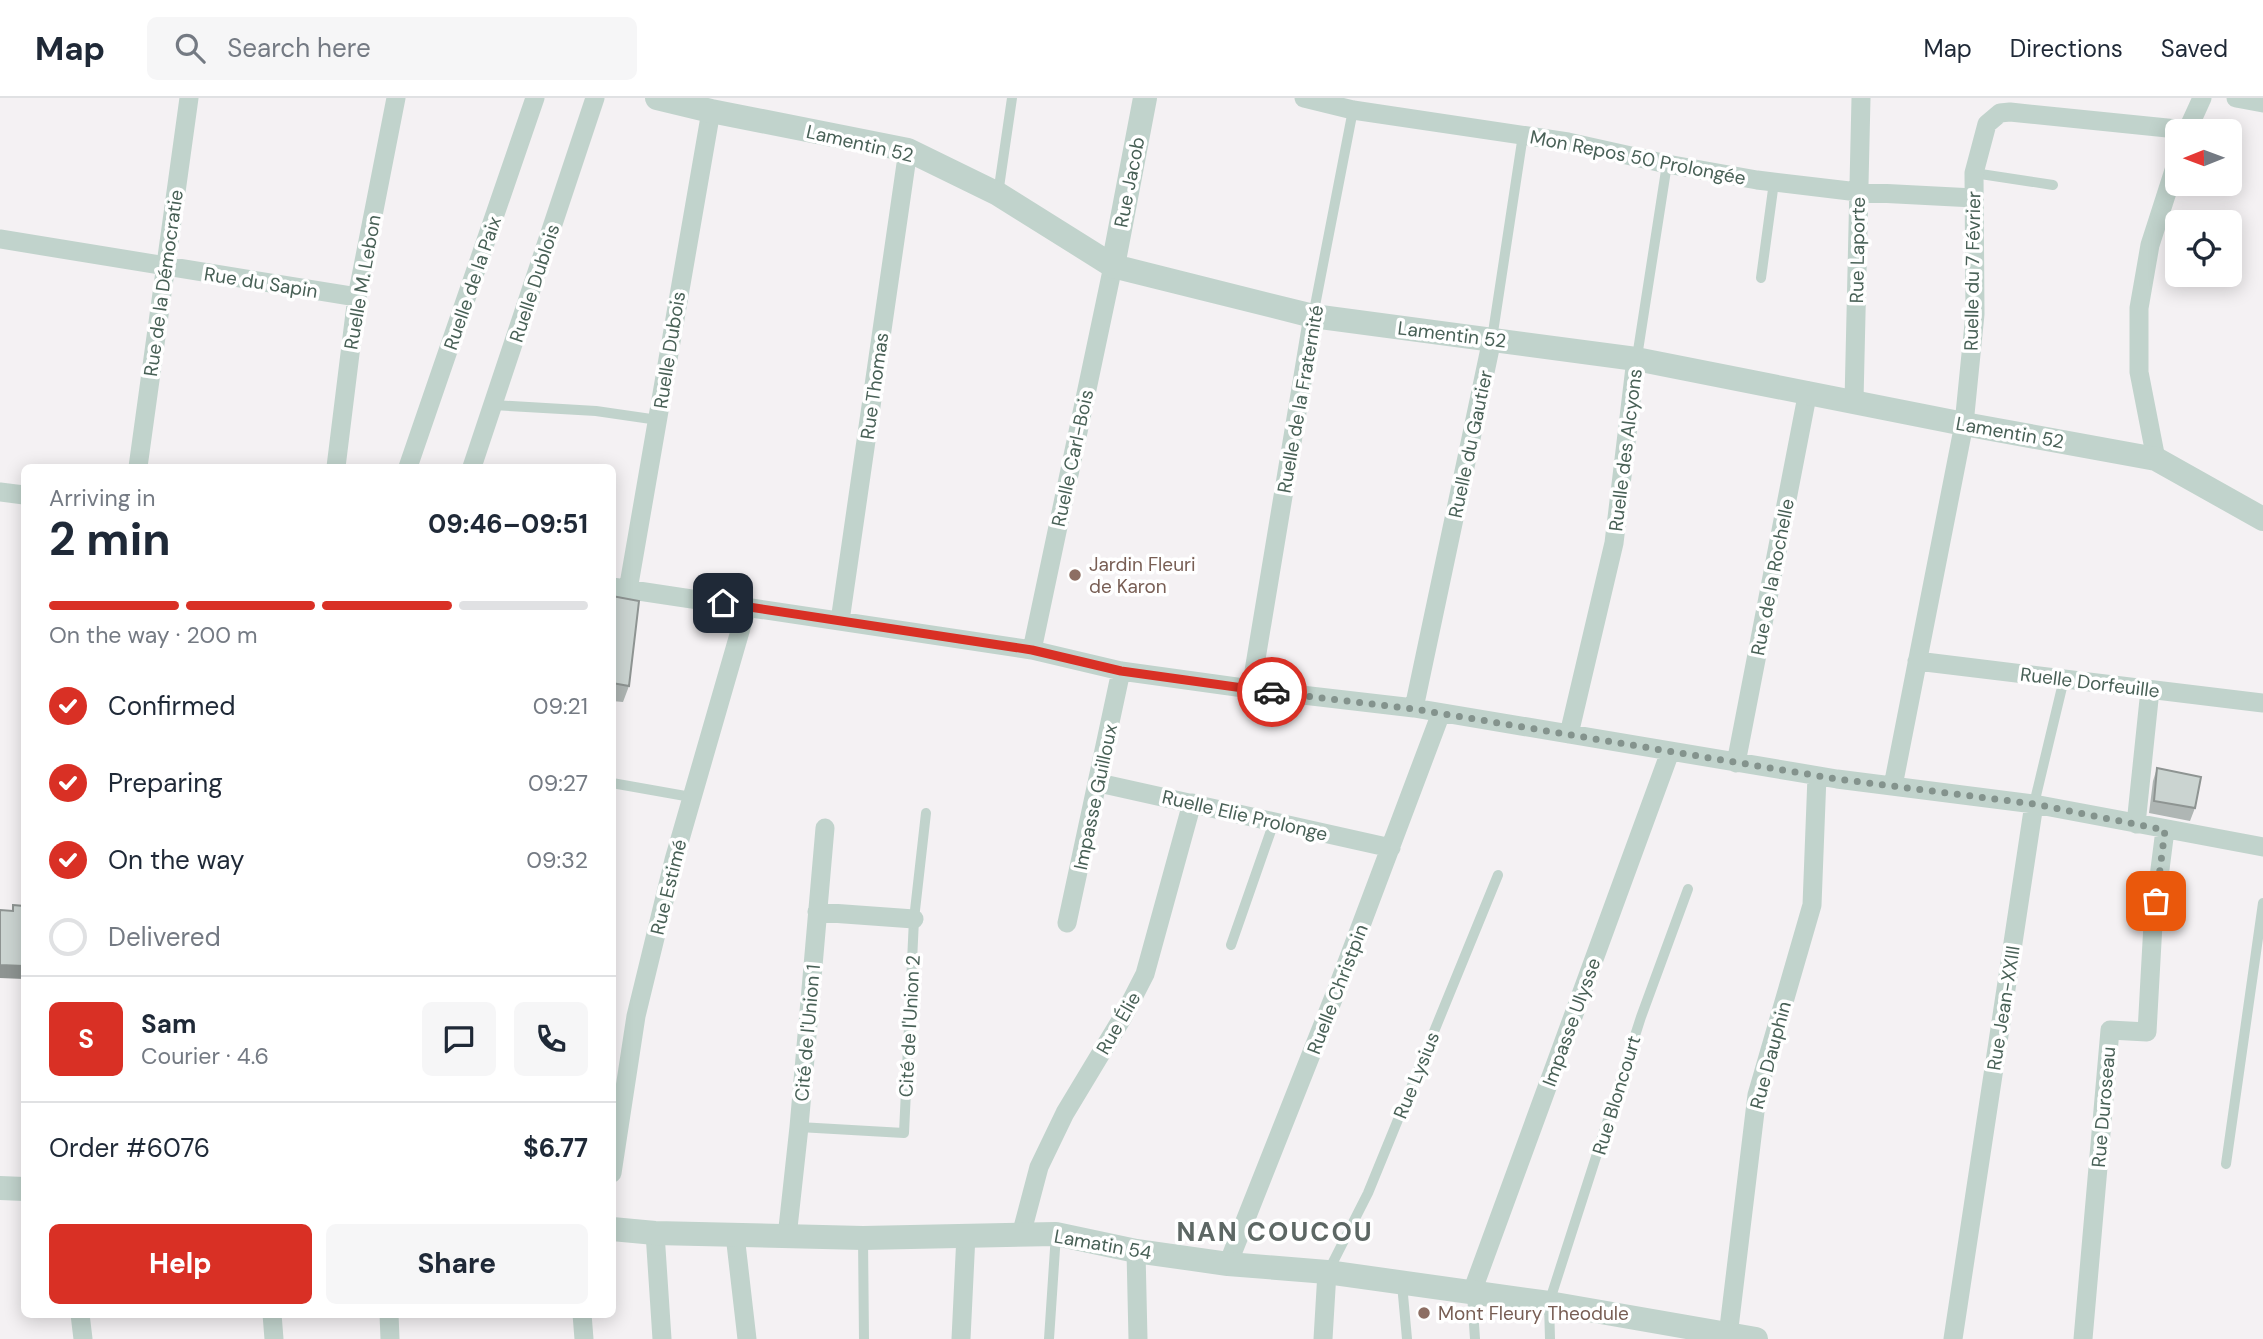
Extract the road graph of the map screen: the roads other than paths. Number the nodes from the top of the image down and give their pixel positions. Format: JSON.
{"nodes":[{"id":1,"x":189,"y":98,"type":"edge"},
{"id":2,"x":396,"y":98,"type":"edge"},
{"id":3,"x":535,"y":98,"type":"edge"},
{"id":4,"x":595,"y":98,"type":"edge"},
{"id":5,"x":657,"y":98,"type":"edge"},
{"id":6,"x":1012,"y":98,"type":"edge"},
{"id":7,"x":1144,"y":98,"type":"edge"},
{"id":8,"x":1304,"y":98,"type":"edge"},
{"id":9,"x":1861,"y":98,"type":"edge"},
{"id":10,"x":2202,"y":98,"type":"edge"},
{"id":11,"x":2236,"y":98,"type":"edge"},
{"id":12,"x":2263,"y":103,"type":"edge"},
{"id":13,"x":1353,"y":110,"type":"junction"},
{"id":14,"x":710,"y":111,"type":"junction"},
{"id":15,"x":2192,"y":119,"type":"edge"},
{"id":16,"x":2165,"y":129,"type":"edge"},
{"id":17,"x":1523,"y":135,"type":"junction"},
{"id":18,"x":908,"y":150,"type":"junction"},
{"id":19,"x":1667,"y":164,"type":"junction"},
{"id":20,"x":1974,"y":173,"type":"junction"},
{"id":21,"x":1774,"y":182,"type":"junction"},
{"id":22,"x":2053,"y":185,"type":"dead end"},
{"id":23,"x":1858,"y":192,"type":"junction"},
{"id":24,"x":998,"y":194,"type":"junction"},
{"id":25,"x":2166,"y":196,"type":"edge"},
{"id":26,"x":1974,"y":198,"type":"junction"},
{"id":27,"x":0,"y":239,"type":"edge"},
{"id":28,"x":1113,"y":266,"type":"junction"},
{"id":29,"x":165,"y":267,"type":"junction"},
{"id":30,"x":1761,"y":278,"type":"dead end"},
{"id":31,"x":357,"y":297,"type":"junction"},
{"id":32,"x":1313,"y":316,"type":"junction"},
{"id":33,"x":1492,"y":339,"type":"junction"},
{"id":34,"x":1636,"y":359,"type":"junction"},
{"id":35,"x":1808,"y":391,"type":"junction"},
{"id":36,"x":1854,"y":401,"type":"junction"},
{"id":37,"x":493,"y":405,"type":"junction"},
{"id":38,"x":658,"y":421,"type":"junction"},
{"id":39,"x":1964,"y":424,"type":"junction"},
{"id":40,"x":2156,"y":459,"type":"junction"},
{"id":41,"x":138,"y":464,"type":"edge"},
{"id":42,"x":336,"y":464,"type":"edge"},
{"id":43,"x":409,"y":464,"type":"edge"},
{"id":44,"x":473,"y":464,"type":"edge"},
{"id":45,"x":0,"y":492,"type":"edge"},
{"id":46,"x":21,"y":495,"type":"edge"},
{"id":47,"x":2263,"y":519,"type":"edge"},
{"id":48,"x":620,"y":588,"type":"edge"},
{"id":49,"x":747,"y":607,"type":"junction"},
{"id":50,"x":839,"y":621,"type":"junction"},
{"id":51,"x":1032,"y":650,"type":"junction"},
{"id":52,"x":1917,"y":661,"type":"junction"},
{"id":53,"x":1121,"y":671,"type":"junction"},
{"id":54,"x":2064,"y":679,"type":"junction"},
{"id":55,"x":1251,"y":689,"type":"junction"},
{"id":56,"x":2150,"y":690,"type":"junction"},
{"id":57,"x":2263,"y":703,"type":"edge"},
{"id":58,"x":1414,"y":709,"type":"junction"},
{"id":59,"x":1441,"y":713,"type":"junction"},
{"id":60,"x":1569,"y":734,"type":"junction"},
{"id":61,"x":1670,"y":752,"type":"junction"},
{"id":62,"x":1735,"y":763,"type":"junction"},
{"id":63,"x":1817,"y":776,"type":"junction"},
{"id":64,"x":1099,"y":783,"type":"junction"},
{"id":65,"x":616,"y":784,"type":"edge"},
{"id":66,"x":1893,"y":786,"type":"junction"},
{"id":67,"x":691,"y":797,"type":"junction"},
{"id":68,"x":1192,"y":803,"type":"junction"},
{"id":69,"x":2034,"y":804,"type":"junction"},
{"id":70,"x":926,"y":813,"type":"dead end"},
{"id":71,"x":1275,"y":821,"type":"junction"},
{"id":72,"x":2136,"y":824,"type":"junction"},
{"id":73,"x":825,"y":828,"type":"dead end"},
{"id":74,"x":2165,"y":830,"type":"junction"},
{"id":75,"x":2263,"y":847,"type":"edge"},
{"id":76,"x":1391,"y":848,"type":"junction"},
{"id":77,"x":1498,"y":875,"type":"dead end"},
{"id":78,"x":1688,"y":890,"type":"dead end"},
{"id":79,"x":2263,"y":903,"type":"edge"},
{"id":80,"x":817,"y":912,"type":"junction"},
{"id":81,"x":914,"y":919,"type":"junction"},
{"id":82,"x":1067,"y":923,"type":"dead end"},
{"id":83,"x":1231,"y":945,"type":"dead end"},
{"id":84,"x":799,"y":1127,"type":"junction"},
{"id":85,"x":616,"y":1147,"type":"edge"},
{"id":86,"x":2226,"y":1164,"type":"dead end"},
{"id":87,"x":0,"y":1188,"type":"edge"},
{"id":88,"x":21,"y":1189,"type":"edge"},
{"id":89,"x":616,"y":1229,"type":"edge"},
{"id":90,"x":655,"y":1233,"type":"junction"},
{"id":91,"x":1021,"y":1234,"type":"junction"},
{"id":92,"x":1056,"y":1234,"type":"junction"},
{"id":93,"x":966,"y":1235,"type":"junction"},
{"id":94,"x":735,"y":1236,"type":"junction"},
{"id":95,"x":787,"y":1237,"type":"junction"},
{"id":96,"x":863,"y":1238,"type":"junction"},
{"id":97,"x":1136,"y":1251,"type":"junction"},
{"id":98,"x":1228,"y":1264,"type":"junction"},
{"id":99,"x":1328,"y":1272,"type":"junction"},
{"id":100,"x":1401,"y":1282,"type":"junction"},
{"id":101,"x":1472,"y":1292,"type":"junction"},
{"id":102,"x":1549,"y":1303,"type":"junction"},
{"id":103,"x":80,"y":1318,"type":"edge"},
{"id":104,"x":272,"y":1318,"type":"edge"},
{"id":105,"x":389,"y":1318,"type":"edge"},
{"id":106,"x":582,"y":1318,"type":"edge"},
{"id":107,"x":1728,"y":1336,"type":"junction"},
{"id":108,"x":83,"y":1339,"type":"edge"},
{"id":109,"x":274,"y":1339,"type":"edge"},
{"id":110,"x":390,"y":1339,"type":"edge"},
{"id":111,"x":584,"y":1339,"type":"edge"},
{"id":112,"x":662,"y":1339,"type":"edge"},
{"id":113,"x":747,"y":1339,"type":"edge"},
{"id":114,"x":864,"y":1339,"type":"edge"},
{"id":115,"x":961,"y":1339,"type":"edge"},
{"id":116,"x":1049,"y":1339,"type":"edge"},
{"id":117,"x":1138,"y":1339,"type":"edge"},
{"id":118,"x":1323,"y":1339,"type":"edge"},
{"id":119,"x":1407,"y":1339,"type":"edge"},
{"id":120,"x":1475,"y":1339,"type":"edge"},
{"id":121,"x":1550,"y":1339,"type":"edge"},
{"id":122,"x":1756,"y":1339,"type":"edge"},
{"id":123,"x":1953,"y":1339,"type":"edge"},
{"id":124,"x":2083,"y":1339,"type":"edge"}],
"edges":[{"from":1,"to":29,"type":"street","name":"Rue de la Démocratie"},
{"from":2,"to":31,"type":"street","name":"Ruelle M. Lebon"},
{"from":3,"to":43,"type":"street","name":"Ruelle de la Paix"},
{"from":4,"to":37,"type":"street","name":"Ruelle Dublois"},
{"from":5,"to":14,"type":"street","name":"Lamentin 52"},
{"from":6,"to":24,"type":"lane"},
{"from":7,"to":28,"type":"street","name":"Rue Jacob"},
{"from":8,"to":13,"type":"street","name":"Mon Repos 50 Prolongée"},
{"from":9,"to":23,"type":"street","name":"Rue Laporte"},
{"from":10,"to":15,"type":"street"},
{"from":11,"to":12,"type":"street"},
{"from":13,"to":17,"type":"street","name":"Mon Repos 50 Prolongée"},
{"from":13,"to":32,"type":"lane","name":"Ruelle de la Fraternité"},
{"from":14,"to":18,"type":"street","name":"Lamentin 52"},
{"from":14,"to":38,"type":"street","name":"Ruelle Dubois"},
{"from":16,"to":20,"type":"street","name":"Ruelle du 7 Février"},
{"from":17,"to":19,"type":"street","name":"Mon Repos 50 Prolongée"},
{"from":17,"to":33,"type":"lane","name":"Ruelle du Gautier"},
{"from":18,"to":24,"type":"street","name":"Lamentin 52"},
{"from":18,"to":50,"type":"street","name":"Rue Thomas"},
{"from":19,"to":21,"type":"street","name":"Mon Repos 50 Prolongée"},
{"from":19,"to":34,"type":"lane","name":"Ruelle des Alcyons"},
{"from":20,"to":22,"type":"lane"},
{"from":20,"to":26,"type":"street","name":"Ruelle du 7 Février"},
{"from":21,"to":23,"type":"street","name":"Mon Repos 50 Prolongée"},
{"from":21,"to":30,"type":"lane"},
{"from":23,"to":26,"type":"street","name":"Mon Repos 50 Prolongée"},
{"from":23,"to":36,"type":"street","name":"Rue Laporte"},
{"from":24,"to":28,"type":"street","name":"Lamentin 52"},
{"from":25,"to":40,"type":"street"},
{"from":26,"to":39,"type":"street","name":"Ruelle du 7 Février"},
{"from":27,"to":29,"type":"street","name":"Rue du Sapin"},
{"from":28,"to":32,"type":"street","name":"Lamentin 52"},
{"from":28,"to":51,"type":"street","name":"Ruelle Carl-Bois"},
{"from":29,"to":31,"type":"street","name":"Rue du Sapin"},
{"from":29,"to":41,"type":"street","name":"Rue de la Démocratie"},
{"from":31,"to":42,"type":"street","name":"Ruelle M. Lebon"},
{"from":32,"to":33,"type":"street","name":"Lamentin 52"},
{"from":32,"to":55,"type":"street","name":"Ruelle de la Fraternité"},
{"from":33,"to":34,"type":"street","name":"Lamentin 52"},
{"from":33,"to":58,"type":"street","name":"Ruelle du Gautier"},
{"from":34,"to":35,"type":"street","name":"Lamentin 52"},
{"from":34,"to":60,"type":"street","name":"Ruelle des Alcyons"},
{"from":35,"to":36,"type":"street","name":"Lamentin 52"},
{"from":35,"to":62,"type":"street","name":"Rue de la Rochelle"},
{"from":36,"to":39,"type":"street","name":"Lamentin 52"},
{"from":37,"to":38,"type":"lane"},
{"from":37,"to":44,"type":"street","name":"Ruelle Dublois"},
{"from":38,"to":48,"type":"street","name":"Ruelle Dubois"},
{"from":39,"to":40,"type":"street","name":"Lamentin 52"},
{"from":39,"to":52,"type":"street","name":"Ruelle du 7 Février"},
{"from":40,"to":47,"type":"street","name":"Lamentin 52"},
{"from":45,"to":46,"type":"street"},
{"from":48,"to":49,"type":"street"},
{"from":49,"to":50,"type":"street"},
{"from":49,"to":67,"type":"street","name":"Rue Estimé"},
{"from":50,"to":51,"type":"street"},
{"from":51,"to":53,"type":"street"},
{"from":52,"to":54,"type":"street","name":"Ruelle Dorfeuille"},
{"from":52,"to":66,"type":"street","name":"Ruelle du 7 Février"},
{"from":53,"to":55,"type":"street"},
{"from":53,"to":64,"type":"street","name":"Impasse Guilloux"},
{"from":54,"to":56,"type":"street","name":"Ruelle Dorfeuille"},
{"from":54,"to":69,"type":"lane","name":"Rue Jean-XXIII"},
{"from":55,"to":58,"type":"street"},
{"from":56,"to":57,"type":"street","name":"Ruelle Dorfeuille"},
{"from":56,"to":72,"type":"street"},
{"from":58,"to":59,"type":"street"},
{"from":59,"to":60,"type":"street"},
{"from":59,"to":76,"type":"street","name":"Ruelle Christpin"},
{"from":60,"to":61,"type":"street"},
{"from":61,"to":62,"type":"street"},
{"from":61,"to":101,"type":"street","name":"Impasse Ulysse"},
{"from":62,"to":63,"type":"street"},
{"from":63,"to":66,"type":"street"},
{"from":63,"to":107,"type":"street","name":"Rue Dauphin"},
{"from":64,"to":68,"type":"street","name":"Ruelle Elie Prolonge"},
{"from":64,"to":82,"type":"street","name":"Impasse Guilloux"},
{"from":65,"to":67,"type":"lane"},
{"from":66,"to":69,"type":"street"},
{"from":67,"to":85,"type":"street","name":"Rue Estimé"},
{"from":68,"to":71,"type":"street","name":"Ruelle Elie Prolonge"},
{"from":68,"to":91,"type":"street","name":"Rue Élie"},
{"from":69,"to":72,"type":"street"},
{"from":69,"to":123,"type":"street","name":"Rue Jean-XXIII"},
{"from":70,"to":81,"type":"lane","name":"Cité de l'Union 2"},
{"from":71,"to":76,"type":"street","name":"Ruelle Elie Prolonge"},
{"from":71,"to":83,"type":"lane"},
{"from":72,"to":74,"type":"street"},
{"from":73,"to":80,"type":"street","name":"Cité de l'Union 1"},
{"from":74,"to":75,"type":"street"},
{"from":74,"to":124,"type":"street","name":"Rue Duroseau"},
{"from":76,"to":98,"type":"street","name":"Ruelle Christpin"},
{"from":77,"to":99,"type":"lane","name":"Rue Lysius"},
{"from":78,"to":102,"type":"lane","name":"Rue Bloncourt"},
{"from":79,"to":86,"type":"lane"},
{"from":80,"to":81,"type":"street"},
{"from":80,"to":84,"type":"street","name":"Cité de l'Union 1"},
{"from":81,"to":84,"type":"lane","name":"Cité de l'Union 2"},
{"from":84,"to":95,"type":"street","name":"Cité de l'Union 1"},
{"from":87,"to":88,"type":"street"},
{"from":89,"to":90,"type":"street","name":"Lamatin 54"},
{"from":90,"to":94,"type":"street","name":"Lamatin 54"},
{"from":90,"to":112,"type":"street"},
{"from":91,"to":92,"type":"street","name":"Lamatin 54"},
{"from":91,"to":93,"type":"street","name":"Lamatin 54"},
{"from":92,"to":97,"type":"street","name":"Lamatin 54"},
{"from":92,"to":116,"type":"lane"},
{"from":93,"to":96,"type":"street","name":"Lamatin 54"},
{"from":93,"to":115,"type":"street"},
{"from":94,"to":95,"type":"street","name":"Lamatin 54"},
{"from":94,"to":113,"type":"street"},
{"from":95,"to":96,"type":"street","name":"Lamatin 54"},
{"from":96,"to":114,"type":"lane"},
{"from":97,"to":98,"type":"street","name":"Lamatin 54"},
{"from":97,"to":117,"type":"street"},
{"from":98,"to":99,"type":"street","name":"Lamatin 54"},
{"from":99,"to":100,"type":"street","name":"Lamatin 54"},
{"from":99,"to":118,"type":"street"},
{"from":100,"to":101,"type":"street","name":"Lamatin 54"},
{"from":100,"to":119,"type":"lane"},
{"from":101,"to":102,"type":"street","name":"Lamatin 54"},
{"from":101,"to":120,"type":"lane"},
{"from":102,"to":107,"type":"street","name":"Lamatin 54"},
{"from":102,"to":121,"type":"lane","name":"Rue Bloncourt"},
{"from":103,"to":108,"type":"street"},
{"from":104,"to":109,"type":"street"},
{"from":105,"to":110,"type":"street"},
{"from":106,"to":111,"type":"street"},
{"from":107,"to":122,"type":"street","name":"Lamatin 54"}]}
